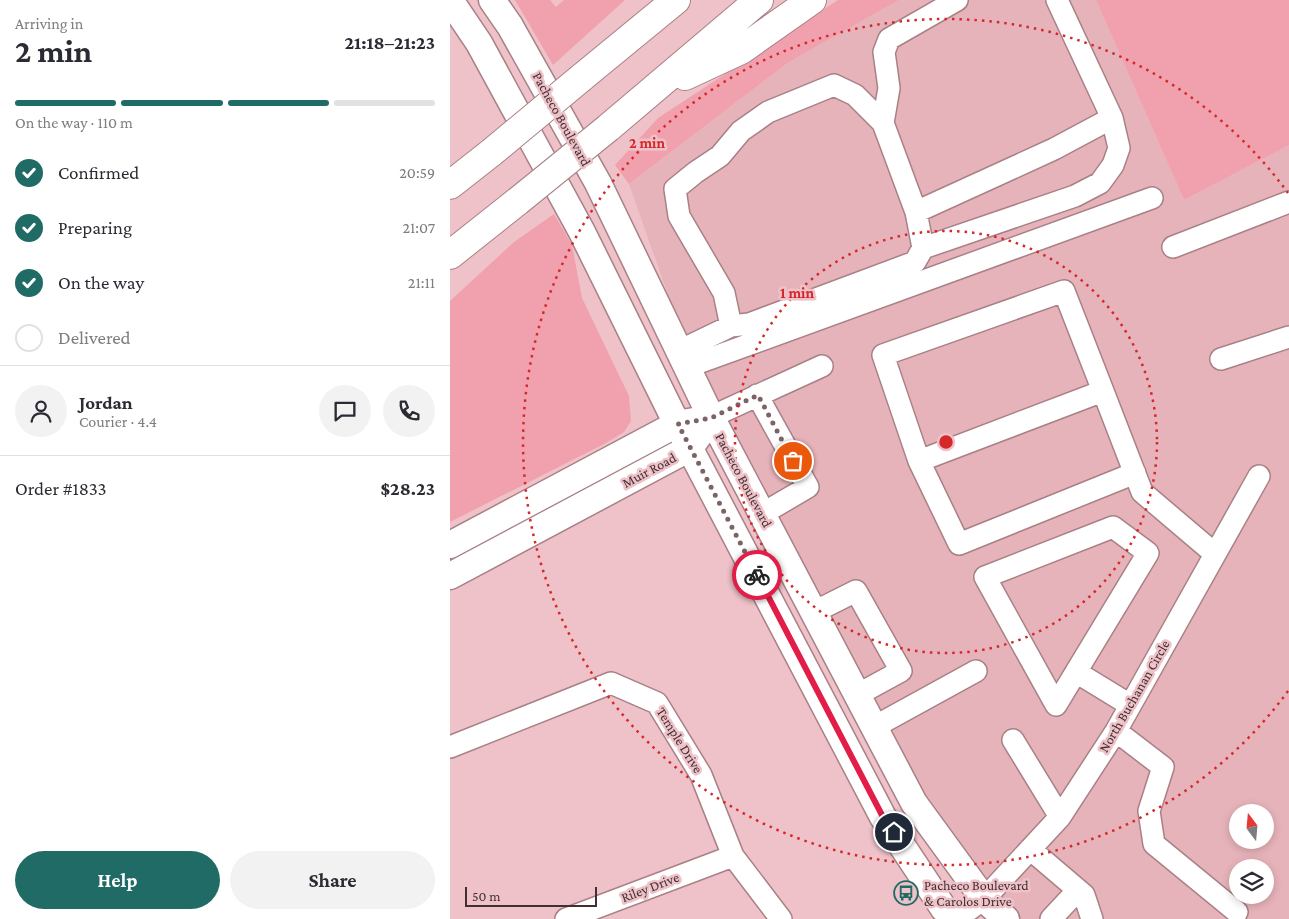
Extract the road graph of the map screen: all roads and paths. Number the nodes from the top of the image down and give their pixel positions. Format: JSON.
{"nodes":[{"id":1,"x":450,"y":0,"type":"edge"},
{"id":2,"x":492,"y":0,"type":"edge"},
{"id":3,"x":676,"y":0,"type":"edge"},
{"id":4,"x":759,"y":0,"type":"edge"},
{"id":5,"x":812,"y":0,"type":"edge"},
{"id":6,"x":957,"y":0,"type":"edge"},
{"id":7,"x":1057,"y":0,"type":"edge"},
{"id":8,"x":652,"y":91,"type":"junction"},
{"id":9,"x":1112,"y":118,"type":"junction"},
{"id":10,"x":883,"y":122,"type":"junction"},
{"id":11,"x":450,"y":185,"type":"edge"},
{"id":12,"x":1152,"y":198,"type":"dead end"},
{"id":13,"x":1289,"y":202,"type":"edge"},
{"id":14,"x":916,"y":212,"type":"junction"},
{"id":15,"x":1173,"y":247,"type":"dead end"},
{"id":16,"x":923,"y":248,"type":"junction"},
{"id":17,"x":450,"y":255,"type":"edge"},
{"id":18,"x":731,"y":326,"type":"junction"},
{"id":19,"x":1289,"y":337,"type":"edge"},
{"id":20,"x":683,"y":359,"type":"junction"},
{"id":21,"x":1221,"y":359,"type":"dead end"},
{"id":22,"x":822,"y":366,"type":"dead end"},
{"id":23,"x":1103,"y":392,"type":"junction"},
{"id":24,"x":758,"y":395,"type":"junction"},
{"id":25,"x":711,"y":418,"type":"junction"},
{"id":26,"x":678,"y":424,"type":"junction"},
{"id":27,"x":690,"y":448,"type":"junction"},
{"id":28,"x":919,"y":461,"type":"junction"},
{"id":29,"x":1135,"y":473,"type":"junction"},
{"id":30,"x":1259,"y":476,"type":"dead end"},
{"id":31,"x":762,"y":514,"type":"junction"},
{"id":32,"x":450,"y":545,"type":"edge"},
{"id":33,"x":1215,"y":554,"type":"junction"},
{"id":34,"x":450,"y":576,"type":"edge"},
{"id":35,"x":814,"y":612,"type":"junction"},
{"id":36,"x":976,"y":671,"type":"dead end"},
{"id":37,"x":1076,"y":672,"type":"junction"},
{"id":38,"x":857,"y":696,"type":"junction"},
{"id":39,"x":1130,"y":705,"type":"junction"},
{"id":40,"x":874,"y":726,"type":"junction"},
{"id":41,"x":1116,"y":731,"type":"junction"},
{"id":42,"x":1014,"y":740,"type":"dead end"},
{"id":43,"x":450,"y":747,"type":"edge"},
{"id":44,"x":1060,"y":817,"type":"junction"},
{"id":45,"x":1030,"y":849,"type":"junction"},
{"id":46,"x":733,"y":856,"type":"junction"},
{"id":47,"x":1078,"y":890,"type":"junction"},
{"id":48,"x":984,"y":899,"type":"junction"},
{"id":49,"x":1237,"y":912,"type":"dead end"},
{"id":50,"x":566,"y":919,"type":"edge"},
{"id":51,"x":781,"y":919,"type":"edge"},
{"id":52,"x":956,"y":919,"type":"edge"},
{"id":53,"x":1006,"y":919,"type":"edge"},
{"id":54,"x":1051,"y":919,"type":"edge"},
{"id":55,"x":1092,"y":919,"type":"edge"}],
"edges":[{"from":1,"to":26,"type":"main road"},
{"from":2,"to":20,"type":"main road","name":"Pacheco Boulevard"},
{"from":3,"to":11,"type":"highway","bridge":true},
{"from":4,"to":8,"type":"highway"},
{"from":5,"to":8,"type":"highway"},
{"from":6,"to":10,"type":"street"},
{"from":7,"to":9,"type":"street"},
{"from":8,"to":17,"type":"highway","bridge":true},
{"from":9,"to":14,"type":"street"},
{"from":9,"to":16,"type":"street"},
{"from":10,"to":14,"type":"street"},
{"from":10,"to":18,"type":"street"},
{"from":12,"to":20,"type":"street"},
{"from":13,"to":15,"type":"street"},
{"from":14,"to":16,"type":"street"},
{"from":16,"to":18,"type":"street"},
{"from":18,"to":20,"type":"street"},
{"from":19,"to":21,"type":"street"},
{"from":20,"to":25,"type":"main road","name":"Pacheco Boulevard"},
{"from":22,"to":24,"type":"street"},
{"from":23,"to":28,"type":"street"},
{"from":23,"to":28,"type":"street"},
{"from":23,"to":29,"type":"street"},
{"from":24,"to":25,"type":"street"},
{"from":24,"to":31,"type":"street"},
{"from":25,"to":26,"type":"main road","name":"Muir Road"},
{"from":25,"to":27,"type":"main road","name":"Muir Road"},
{"from":25,"to":31,"type":"main road","name":"Pacheco Boulevard"},
{"from":26,"to":27,"type":"main road"},
{"from":26,"to":32,"type":"main road","name":"Muir Road"},
{"from":27,"to":34,"type":"main road","name":"Muir Road"},
{"from":27,"to":52,"type":"main road"},
{"from":28,"to":29,"type":"street"},
{"from":29,"to":33,"type":"street"},
{"from":30,"to":33,"type":"street","name":"North Buchanan Circle"},
{"from":31,"to":35,"type":"main road","name":"Pacheco Boulevard"},
{"from":33,"to":39,"type":"street","name":"North Buchanan Circle"},
{"from":35,"to":38,"type":"main road","name":"Pacheco Boulevard"},
{"from":35,"to":38,"type":"street"},
{"from":36,"to":40,"type":"street"},
{"from":37,"to":37,"type":"street"},
{"from":37,"to":39,"type":"street"},
{"from":38,"to":40,"type":"main road","name":"Pacheco Boulevard"},
{"from":39,"to":41,"type":"street","name":"North Buchanan Circle"},
{"from":40,"to":48,"type":"main road","name":"Pacheco Boulevard"},
{"from":41,"to":44,"type":"street","name":"North Buchanan Circle"},
{"from":41,"to":49,"type":"street"},
{"from":42,"to":44,"type":"street"},
{"from":43,"to":46,"type":"street","name":"Temple Drive"},
{"from":44,"to":45,"type":"street","name":"North Buchanan Circle"},
{"from":45,"to":47,"type":"street"},
{"from":45,"to":48,"type":"street","name":"North Buchanan Circle"},
{"from":46,"to":50,"type":"street","name":"Riley Drive"},
{"from":46,"to":51,"type":"street","name":"Temple Drive"},
{"from":47,"to":54,"type":"street"},
{"from":47,"to":55,"type":"street"},
{"from":48,"to":52,"type":"street","name":"North Buchanan Circle"},
{"from":48,"to":53,"type":"main road","name":"Pacheco Boulevard"}]}
